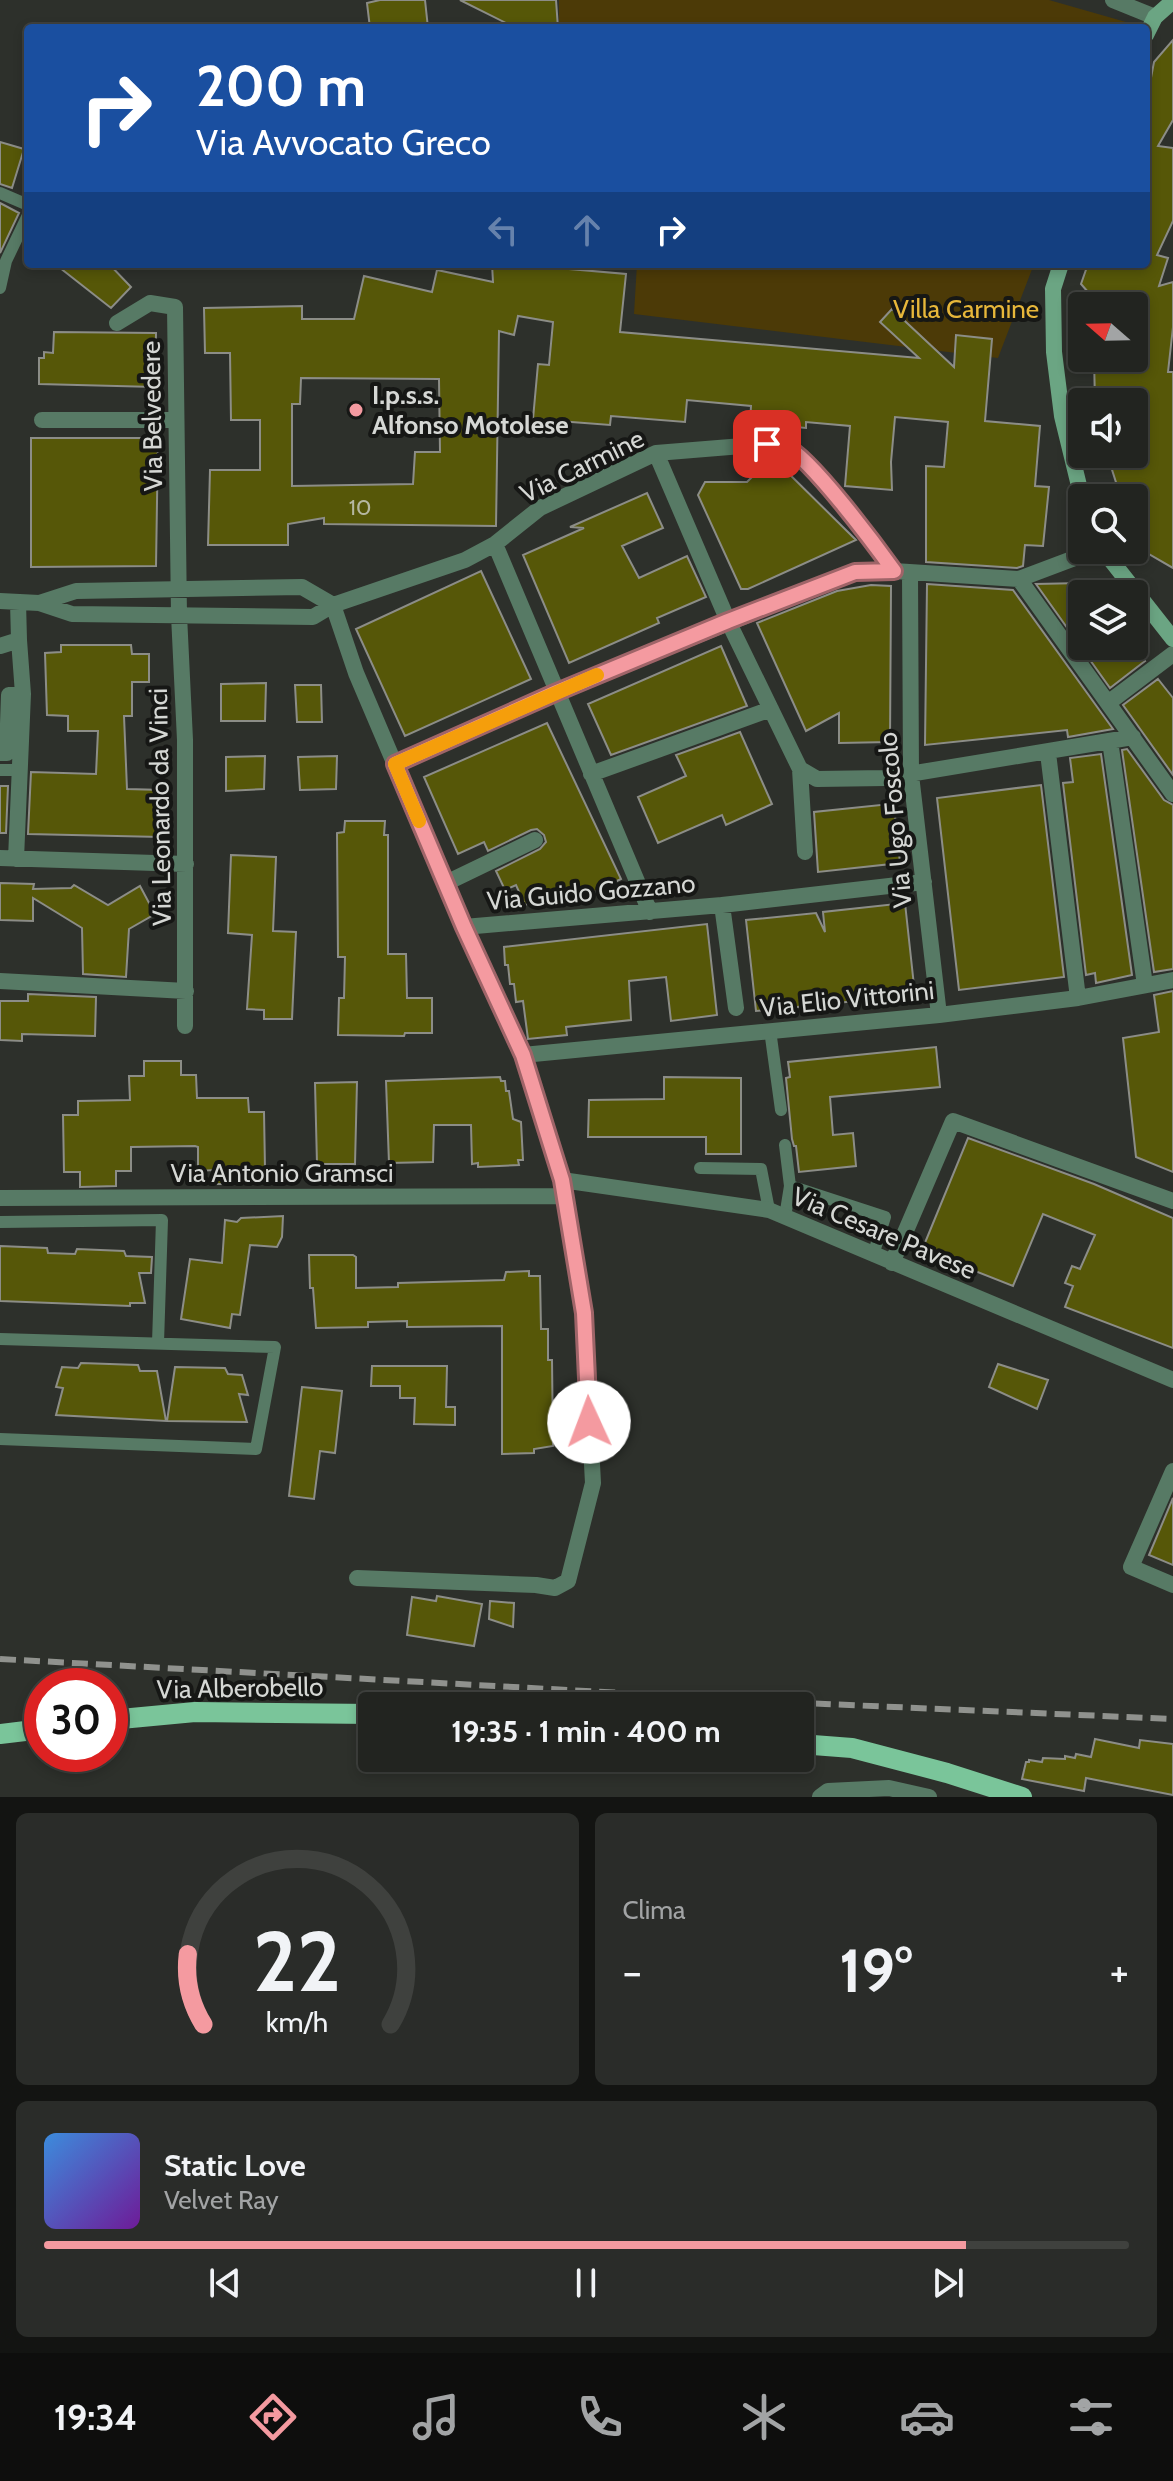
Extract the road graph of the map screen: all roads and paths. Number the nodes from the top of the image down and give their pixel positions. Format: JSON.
{"nodes":[{"id":1,"x":1113,"y":0,"type":"edge"},
{"id":2,"x":1173,"y":1,"type":"edge"},
{"id":3,"x":1155,"y":17,"type":"junction"},
{"id":4,"x":1150,"y":27,"type":"edge"},
{"id":5,"x":0,"y":193,"type":"edge"},
{"id":6,"x":24,"y":203,"type":"edge"},
{"id":7,"x":24,"y":223,"type":"edge"},
{"id":8,"x":1060,"y":268,"type":"edge"},
{"id":9,"x":0,"y":288,"type":"edge"},
{"id":10,"x":117,"y":323,"type":"dead end"},
{"id":11,"x":42,"y":420,"type":"dead end"},
{"id":12,"x":176,"y":420,"type":"junction"},
{"id":13,"x":656,"y":453,"type":"junction"},
{"id":14,"x":1079,"y":484,"type":"edge"},
{"id":15,"x":495,"y":544,"type":"junction"},
{"id":16,"x":1068,"y":561,"type":"edge"},
{"id":17,"x":1114,"y":564,"type":"edge"},
{"id":18,"x":902,"y":572,"type":"junction"},
{"id":19,"x":1019,"y":579,"type":"junction"},
{"id":20,"x":179,"y":589,"type":"junction"},
{"id":21,"x":0,"y":601,"type":"edge"},
{"id":22,"x":18,"y":602,"type":"junction"},
{"id":23,"x":39,"y":603,"type":"junction"},
{"id":24,"x":333,"y":605,"type":"junction"},
{"id":25,"x":179,"y":615,"type":"junction"},
{"id":26,"x":728,"y":621,"type":"junction"},
{"id":27,"x":1173,"y":639,"type":"edge"},
{"id":28,"x":19,"y":640,"type":"junction"},
{"id":29,"x":0,"y":646,"type":"edge"},
{"id":30,"x":1173,"y":654,"type":"edge"},
{"id":31,"x":557,"y":692,"type":"junction"},
{"id":32,"x":23,"y":694,"type":"junction"},
{"id":33,"x":1108,"y":703,"type":"junction"},
{"id":34,"x":771,"y":709,"type":"junction"},
{"id":35,"x":1133,"y":737,"type":"junction"},
{"id":36,"x":1110,"y":741,"type":"junction"},
{"id":37,"x":0,"y":753,"type":"edge"},
{"id":38,"x":1048,"y":753,"type":"junction"},
{"id":39,"x":395,"y":764,"type":"junction"},
{"id":40,"x":800,"y":769,"type":"junction"},
{"id":41,"x":0,"y":770,"type":"edge"},
{"id":42,"x":19,"y":770,"type":"junction"},
{"id":43,"x":591,"y":774,"type":"junction"},
{"id":44,"x":911,"y":775,"type":"junction"},
{"id":45,"x":1173,"y":794,"type":"edge"},
{"id":46,"x":535,"y":840,"type":"dead end"},
{"id":47,"x":805,"y":852,"type":"dead end"},
{"id":48,"x":8,"y":858,"type":"edge"},
{"id":49,"x":186,"y":864,"type":"junction"},
{"id":50,"x":924,"y":882,"type":"junction"},
{"id":51,"x":446,"y":883,"type":"junction"},
{"id":52,"x":722,"y":905,"type":"junction"},
{"id":53,"x":650,"y":912,"type":"junction"},
{"id":54,"x":464,"y":927,"type":"junction"},
{"id":55,"x":1173,"y":980,"type":"edge"},
{"id":56,"x":0,"y":981,"type":"edge"},
{"id":57,"x":1145,"y":985,"type":"junction"},
{"id":58,"x":186,"y":991,"type":"junction"},
{"id":59,"x":1078,"y":998,"type":"junction"},
{"id":60,"x":736,"y":1008,"type":"dead end"},
{"id":61,"x":939,"y":1015,"type":"junction"},
{"id":62,"x":185,"y":1026,"type":"dead end"},
{"id":63,"x":770,"y":1030,"type":"junction"},
{"id":64,"x":523,"y":1055,"type":"junction"},
{"id":65,"x":781,"y":1110,"type":"dead end"},
{"id":66,"x":785,"y":1145,"type":"dead end"},
{"id":67,"x":700,"y":1168,"type":"dead end"},
{"id":68,"x":790,"y":1186,"type":"junction"},
{"id":69,"x":563,"y":1188,"type":"junction"},
{"id":70,"x":0,"y":1198,"type":"edge"},
{"id":71,"x":1173,"y":1201,"type":"edge"},
{"id":72,"x":777,"y":1214,"type":"junction"},
{"id":73,"x":0,"y":1222,"type":"edge"},
{"id":74,"x":873,"y":1255,"type":"junction"},
{"id":75,"x":892,"y":1263,"type":"junction"},
{"id":76,"x":0,"y":1339,"type":"edge"},
{"id":77,"x":158,"y":1343,"type":"junction"},
{"id":78,"x":1173,"y":1380,"type":"edge"},
{"id":79,"x":0,"y":1439,"type":"edge"},
{"id":80,"x":1173,"y":1471,"type":"edge"},
{"id":81,"x":357,"y":1578,"type":"dead end"},
{"id":82,"x":1173,"y":1585,"type":"edge"},
{"id":83,"x":358,"y":1714,"type":"edge"},
{"id":84,"x":128,"y":1718,"type":"edge"},
{"id":85,"x":24,"y":1731,"type":"edge"},
{"id":86,"x":0,"y":1734,"type":"edge"},
{"id":87,"x":814,"y":1745,"type":"edge"},
{"id":88,"x":820,"y":1797,"type":"edge"},
{"id":89,"x":929,"y":1797,"type":"edge"},
{"id":90,"x":1022,"y":1797,"type":"edge"}],
"edges":[{"from":1,"to":3,"type":"street"},
{"from":2,"to":3,"type":"street"},
{"from":3,"to":4,"type":"street"},
{"from":5,"to":6,"type":"lane"},
{"from":7,"to":9,"type":"lane"},
{"from":8,"to":14,"type":"street"},
{"from":10,"to":12,"type":"street","name":"Via Belvedere"},
{"from":11,"to":12,"type":"street"},
{"from":12,"to":20,"type":"street","name":"Via Belvedere"},
{"from":13,"to":15,"type":"street","name":"Via Carmine"},
{"from":13,"to":18,"type":"street","name":"Via Carmine"},
{"from":13,"to":26,"type":"street"},
{"from":15,"to":24,"type":"street","name":"Via Carmine"},
{"from":15,"to":31,"type":"street"},
{"from":16,"to":19,"type":"street"},
{"from":17,"to":27,"type":"street"},
{"from":18,"to":19,"type":"street"},
{"from":18,"to":26,"type":"street"},
{"from":18,"to":44,"type":"street","name":"Via Ugo Foscolo"},
{"from":19,"to":33,"type":"street"},
{"from":20,"to":23,"type":"street","name":"Via Carmine"},
{"from":20,"to":24,"type":"street","name":"Via Carmine"},
{"from":20,"to":25,"type":"street","name":"Via Leonardo da Vinci"},
{"from":21,"to":22,"type":"street","name":"Via Carmine"},
{"from":22,"to":23,"type":"street","name":"Via Carmine"},
{"from":22,"to":28,"type":"street"},
{"from":23,"to":25,"type":"street","name":"Via Carmine"},
{"from":24,"to":25,"type":"street","name":"Via Carmine"},
{"from":24,"to":39,"type":"street"},
{"from":25,"to":49,"type":"street","name":"Via Leonardo da Vinci"},
{"from":26,"to":31,"type":"street"},
{"from":26,"to":34,"type":"street"},
{"from":28,"to":29,"type":"street"},
{"from":28,"to":32,"type":"street"},
{"from":30,"to":33,"type":"street"},
{"from":31,"to":39,"type":"street"},
{"from":31,"to":43,"type":"street"},
{"from":32,"to":37,"type":"street"},
{"from":32,"to":42,"type":"street"},
{"from":33,"to":35,"type":"street"},
{"from":34,"to":40,"type":"street"},
{"from":34,"to":43,"type":"street"},
{"from":35,"to":36,"type":"street"},
{"from":35,"to":45,"type":"street"},
{"from":36,"to":38,"type":"street"},
{"from":36,"to":57,"type":"street"},
{"from":38,"to":44,"type":"street"},
{"from":38,"to":59,"type":"street"},
{"from":39,"to":51,"type":"street"},
{"from":40,"to":44,"type":"street"},
{"from":40,"to":47,"type":"street"},
{"from":41,"to":42,"type":"lane"},
{"from":42,"to":48,"type":"street"},
{"from":43,"to":53,"type":"street"},
{"from":44,"to":50,"type":"street","name":"Via Ugo Foscolo"},
{"from":46,"to":51,"type":"street"},
{"from":48,"to":49,"type":"street"},
{"from":49,"to":58,"type":"street","name":"Via Leonardo da Vinci"},
{"from":50,"to":52,"type":"street","name":"Via Guido Gozzano"},
{"from":50,"to":61,"type":"street","name":"Via Ugo Foscolo"},
{"from":51,"to":54,"type":"street"},
{"from":52,"to":53,"type":"street","name":"Via Guido Gozzano"},
{"from":52,"to":60,"type":"street","name":"Via Guido Gozzano"},
{"from":53,"to":54,"type":"street","name":"Via Guido Gozzano"},
{"from":54,"to":64,"type":"street"},
{"from":55,"to":57,"type":"street","name":"Via Elio Vittorini"},
{"from":56,"to":58,"type":"street"},
{"from":57,"to":59,"type":"street","name":"Via Elio Vittorini"},
{"from":58,"to":62,"type":"street","name":"Via Leonardo da Vinci"},
{"from":59,"to":61,"type":"street","name":"Via Elio Vittorini"},
{"from":61,"to":63,"type":"street","name":"Via Elio Vittorini"},
{"from":63,"to":64,"type":"street","name":"Via Elio Vittorini"},
{"from":63,"to":65,"type":"lane"},
{"from":64,"to":69,"type":"street"},
{"from":66,"to":68,"type":"lane"},
{"from":67,"to":72,"type":"lane"},
{"from":68,"to":72,"type":"lane"},
{"from":68,"to":74,"type":"lane"},
{"from":69,"to":70,"type":"street","name":"Via Antonio Gramsci"},
{"from":69,"to":72,"type":"street","name":"Via Cesare Pavese"},
{"from":69,"to":81,"type":"street"},
{"from":71,"to":75,"type":"street"},
{"from":72,"to":74,"type":"street","name":"Via Cesare Pavese"},
{"from":73,"to":77,"type":"lane"},
{"from":74,"to":75,"type":"street","name":"Via Cesare Pavese"},
{"from":75,"to":78,"type":"street","name":"Via Cesare Pavese"},
{"from":76,"to":77,"type":"lane"},
{"from":77,"to":79,"type":"lane"},
{"from":80,"to":82,"type":"street"},
{"from":83,"to":84,"type":"main road","name":"Via Alberobello"},
{"from":85,"to":86,"type":"main road"},
{"from":87,"to":90,"type":"main road"},
{"from":88,"to":89,"type":"street"}]}
